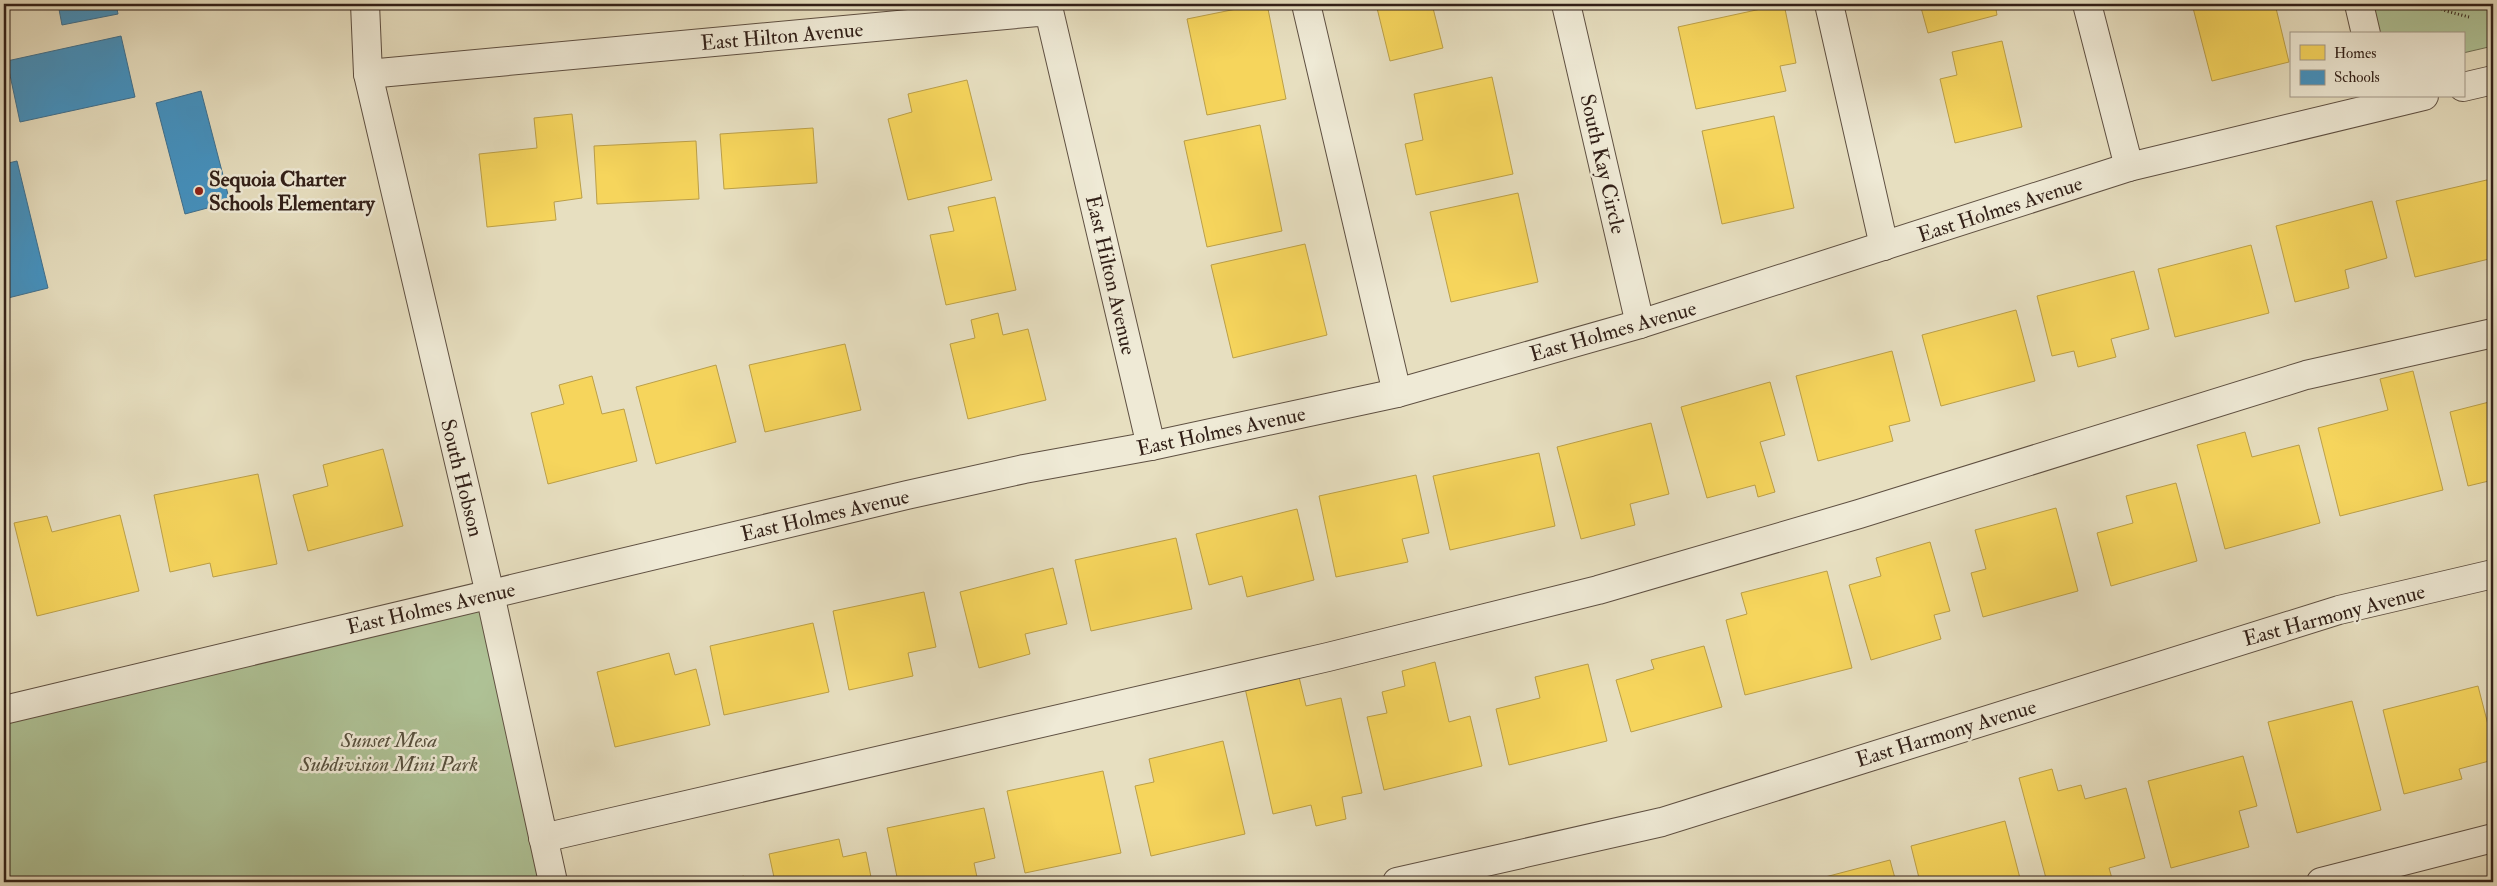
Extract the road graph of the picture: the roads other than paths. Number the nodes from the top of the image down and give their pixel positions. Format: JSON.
{"nodes":[{"id":1,"x":365,"y":4,"type":"edge"},
{"id":2,"x":1306,"y":4,"type":"edge"},
{"id":3,"x":1566,"y":4,"type":"edge"},
{"id":4,"x":1829,"y":4,"type":"edge"},
{"id":5,"x":2087,"y":4,"type":"edge"},
{"id":6,"x":2359,"y":4,"type":"edge"},
{"id":7,"x":2366,"y":32,"type":"edge"},
{"id":8,"x":368,"y":74,"type":"junction"},
{"id":9,"x":2493,"y":80,"type":"edge"},
{"id":10,"x":2464,"y":87,"type":"edge"},
{"id":11,"x":2408,"y":98,"type":"edge"},
{"id":12,"x":2383,"y":101,"type":"edge"},
{"id":13,"x":2129,"y":167,"type":"junction"},
{"id":14,"x":1884,"y":246,"type":"junction"},
{"id":15,"x":1640,"y":324,"type":"junction"},
{"id":16,"x":2493,"y":333,"type":"edge"},
{"id":17,"x":1397,"y":393,"type":"junction"},
{"id":18,"x":1151,"y":446,"type":"junction"},
{"id":19,"x":2493,"y":574,"type":"edge"},
{"id":20,"x":490,"y":594,"type":"junction"},
{"id":21,"x":4,"y":710,"type":"edge"},
{"id":22,"x":543,"y":838,"type":"junction"},
{"id":23,"x":2493,"y":838,"type":"edge"},
{"id":24,"x":553,"y":882,"type":"edge"},
{"id":25,"x":1397,"y":882,"type":"edge"},
{"id":26,"x":2321,"y":882,"type":"edge"}],
"edges":[{"from":1,"to":8,"type":"street","name":"South Hobson"},
{"from":2,"to":17,"type":"street"},
{"from":3,"to":15,"type":"street","name":"South Kay Circle"},
{"from":4,"to":14,"type":"street"},
{"from":5,"to":13,"type":"street"},
{"from":6,"to":7,"type":"street"},
{"from":8,"to":18,"type":"street","name":"East Hilton Avenue"},
{"from":8,"to":20,"type":"street","name":"South Hobson"},
{"from":9,"to":10,"type":"street"},
{"from":11,"to":12,"type":"street","name":"East Holmes Avenue"},
{"from":12,"to":13,"type":"street","name":"East Holmes Avenue"},
{"from":13,"to":14,"type":"street","name":"East Holmes Avenue"},
{"from":14,"to":15,"type":"street","name":"East Holmes Avenue"},
{"from":15,"to":17,"type":"street","name":"East Holmes Avenue"},
{"from":16,"to":22,"type":"street"},
{"from":17,"to":18,"type":"street","name":"East Holmes Avenue"},
{"from":18,"to":20,"type":"street","name":"East Holmes Avenue"},
{"from":19,"to":25,"type":"street","name":"East Harmony Avenue"},
{"from":20,"to":21,"type":"street","name":"East Holmes Avenue"},
{"from":20,"to":22,"type":"street","name":"South Hobson"},
{"from":22,"to":24,"type":"street","name":"South Hobson"},
{"from":23,"to":26,"type":"street"}]}
